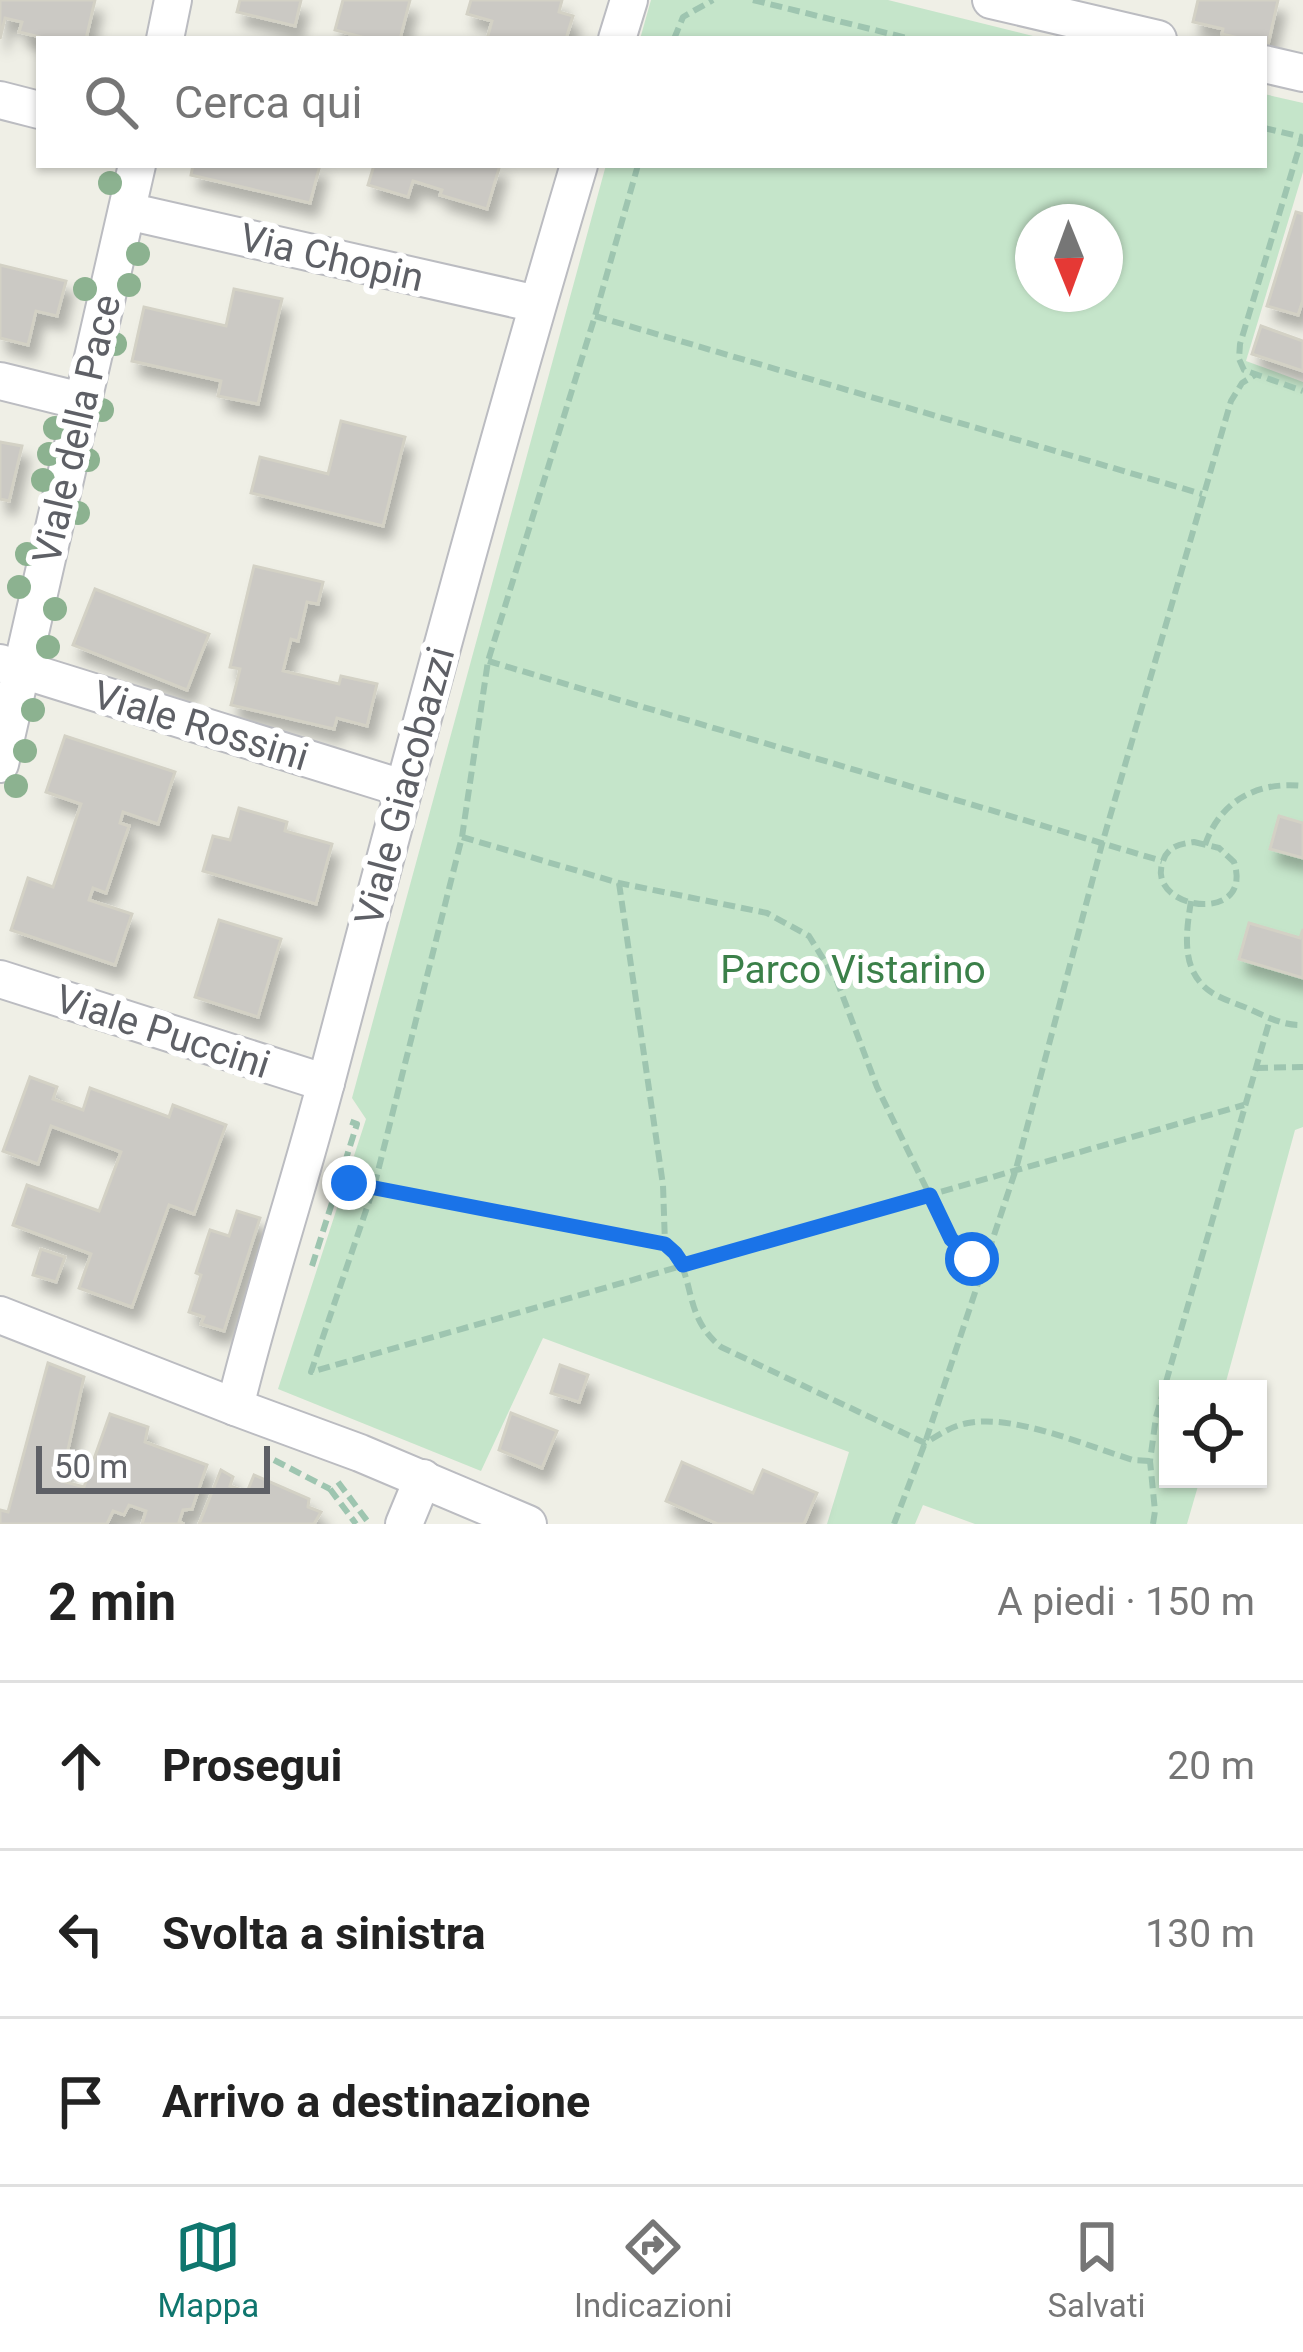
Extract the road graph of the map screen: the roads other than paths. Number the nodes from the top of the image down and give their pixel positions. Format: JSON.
{"nodes":[{"id":1,"x":173,"y":0,"type":"edge"},
{"id":2,"x":629,"y":0,"type":"edge"},
{"id":3,"x":991,"y":0,"type":"edge"},
{"id":4,"x":166,"y":36,"type":"edge"},
{"id":5,"x":618,"y":36,"type":"edge"},
{"id":6,"x":1145,"y":36,"type":"edge"},
{"id":7,"x":1267,"y":65,"type":"edge"},
{"id":8,"x":1303,"y":73,"type":"edge"},
{"id":9,"x":0,"y":100,"type":"edge"},
{"id":10,"x":36,"y":109,"type":"edge"},
{"id":11,"x":136,"y":168,"type":"edge"},
{"id":12,"x":578,"y":168,"type":"edge"},
{"id":13,"x":127,"y":211,"type":"junction"},
{"id":14,"x":537,"y":304,"type":"junction"},
{"id":15,"x":0,"y":381,"type":"edge"},
{"id":16,"x":81,"y":400,"type":"junction"},
{"id":17,"x":10,"y":665,"type":"edge"},
{"id":18,"x":0,"y":764,"type":"edge"},
{"id":19,"x":402,"y":788,"type":"junction"},
{"id":20,"x":0,"y":979,"type":"edge"},
{"id":21,"x":321,"y":1097,"type":"junction"},
{"id":22,"x":0,"y":1315,"type":"edge"},
{"id":23,"x":235,"y":1407,"type":"junction"},
{"id":24,"x":423,"y":1478,"type":"junction"},
{"id":25,"x":379,"y":1523,"type":"edge"},
{"id":26,"x":529,"y":1524,"type":"edge"}],
"edges":[{"from":1,"to":4,"type":"street"},
{"from":2,"to":5,"type":"street"},
{"from":3,"to":6,"type":"street"},
{"from":7,"to":8,"type":"street"},
{"from":9,"to":10,"type":"street"},
{"from":11,"to":13,"type":"street","name":"Viale della Pace"},
{"from":12,"to":14,"type":"street","name":"Viale Giacobazzi"},
{"from":13,"to":14,"type":"street","name":"Via Chopin"},
{"from":13,"to":16,"type":"street","name":"Viale della Pace"},
{"from":14,"to":19,"type":"street","name":"Viale Giacobazzi"},
{"from":15,"to":16,"type":"street"},
{"from":16,"to":17,"type":"street","name":"Viale della Pace"},
{"from":17,"to":18,"type":"street","name":"Viale della Pace"},
{"from":17,"to":19,"type":"street","name":"Viale Rossini"},
{"from":19,"to":21,"type":"street","name":"Viale Giacobazzi"},
{"from":20,"to":21,"type":"street","name":"Viale Puccini"},
{"from":21,"to":23,"type":"street","name":"Viale Giacobazzi"},
{"from":22,"to":23,"type":"street"},
{"from":23,"to":24,"type":"street"},
{"from":24,"to":25,"type":"street"},
{"from":24,"to":26,"type":"street"}]}
